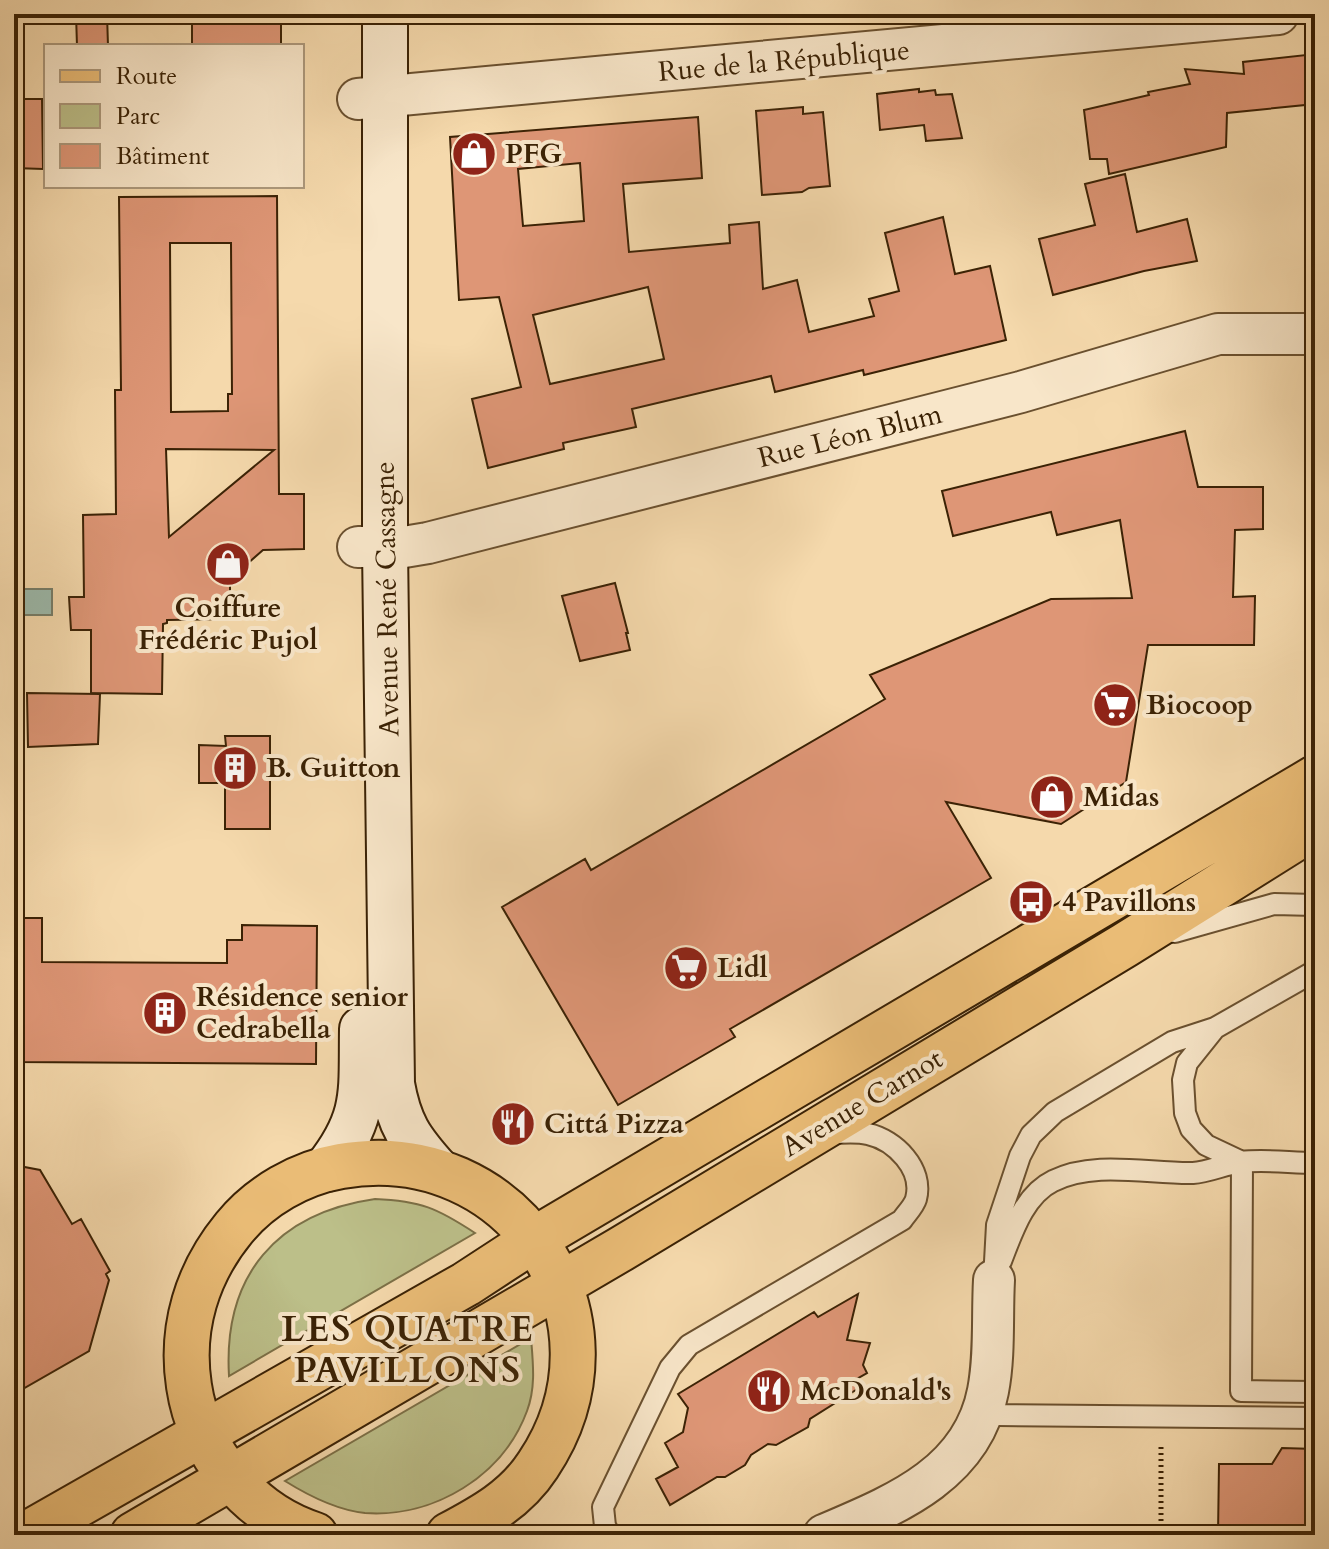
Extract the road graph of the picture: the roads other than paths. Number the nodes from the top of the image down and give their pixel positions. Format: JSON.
{"nodes":[{"id":1,"x":358,"y":14,"type":"edge"},
{"id":2,"x":385,"y":14,"type":"edge"},
{"id":3,"x":1278,"y":14,"type":"edge"},
{"id":4,"x":372,"y":99,"type":"junction"},
{"id":5,"x":1315,"y":334,"type":"edge"},
{"id":6,"x":372,"y":548,"type":"junction"},
{"id":7,"x":1315,"y":778,"type":"edge"},
{"id":8,"x":1315,"y":826,"type":"edge"},
{"id":9,"x":1315,"y":905,"type":"edge"},
{"id":10,"x":1125,"y":945,"type":"junction"},
{"id":11,"x":1315,"y":971,"type":"edge"},
{"id":12,"x":1215,"y":1028,"type":"junction"},
{"id":13,"x":814,"y":1133,"type":"junction"},
{"id":14,"x":1242,"y":1162,"type":"junction"},
{"id":15,"x":1315,"y":1163,"type":"edge"},
{"id":16,"x":326,"y":1169,"type":"junction"},
{"id":17,"x":437,"y":1170,"type":"junction"},
{"id":18,"x":535,"y":1239,"type":"junction"},
{"id":19,"x":994,"y":1280,"type":"junction"},
{"id":20,"x":560,"y":1284,"type":"junction"},
{"id":21,"x":1315,"y":1392,"type":"edge"},
{"id":22,"x":983,"y":1411,"type":"junction"},
{"id":23,"x":1315,"y":1418,"type":"edge"},
{"id":24,"x":202,"y":1434,"type":"junction"},
{"id":25,"x":229,"y":1477,"type":"junction"},
{"id":26,"x":481,"y":1524,"type":"edge"},
{"id":27,"x":304,"y":1533,"type":"edge"},
{"id":28,"x":25,"y":1535,"type":"edge"},
{"id":29,"x":133,"y":1535,"type":"edge"},
{"id":30,"x":449,"y":1535,"type":"edge"},
{"id":31,"x":610,"y":1535,"type":"edge"},
{"id":32,"x":824,"y":1535,"type":"edge"}],
"edges":[{"from":1,"to":4,"type":"main road","name":"Avenue René Cassagne"},
{"from":2,"to":4,"type":"main road","name":"Avenue René Cassagne"},
{"from":3,"to":4,"type":"street","name":"Rue de la République"},
{"from":4,"to":6,"type":"main road","name":"Avenue René Cassagne"},
{"from":5,"to":6,"type":"street","name":"Rue Léon Blum"},
{"from":6,"to":16,"type":"main road","name":"Avenue René Cassagne"},
{"from":6,"to":17,"type":"main road","name":"Avenue René Cassagne"},
{"from":7,"to":18,"type":"main road","name":"Avenue Carnot"},
{"from":8,"to":10,"type":"main road","name":"Avenue Carnot"},
{"from":9,"to":10,"type":"lane"},
{"from":10,"to":13,"type":"main road","name":"Avenue Carnot"},
{"from":11,"to":12,"type":"lane"},
{"from":12,"to":14,"type":"lane"},
{"from":12,"to":19,"type":"lane"},
{"from":13,"to":20,"type":"main road","name":"Avenue Carnot"},
{"from":13,"to":31,"type":"lane"},
{"from":14,"to":15,"type":"lane"},
{"from":14,"to":19,"type":"lane"},
{"from":14,"to":21,"type":"lane"},
{"from":16,"to":17,"type":"main road"},
{"from":16,"to":24,"type":"main road"},
{"from":17,"to":18,"type":"main road"},
{"from":18,"to":20,"type":"main road"},
{"from":18,"to":24,"type":"main road","name":"Avenue Carnot"},
{"from":19,"to":22,"type":"street"},
{"from":20,"to":25,"type":"main road","name":"Avenue Carnot"},
{"from":20,"to":26,"type":"main road"},
{"from":22,"to":23,"type":"lane"},
{"from":22,"to":32,"type":"street"},
{"from":24,"to":25,"type":"main road"},
{"from":24,"to":28,"type":"main road","name":"Avenue Carnot"},
{"from":25,"to":27,"type":"main road"},
{"from":25,"to":29,"type":"main road","name":"Avenue Carnot"},
{"from":26,"to":30,"type":"main road"}]}
